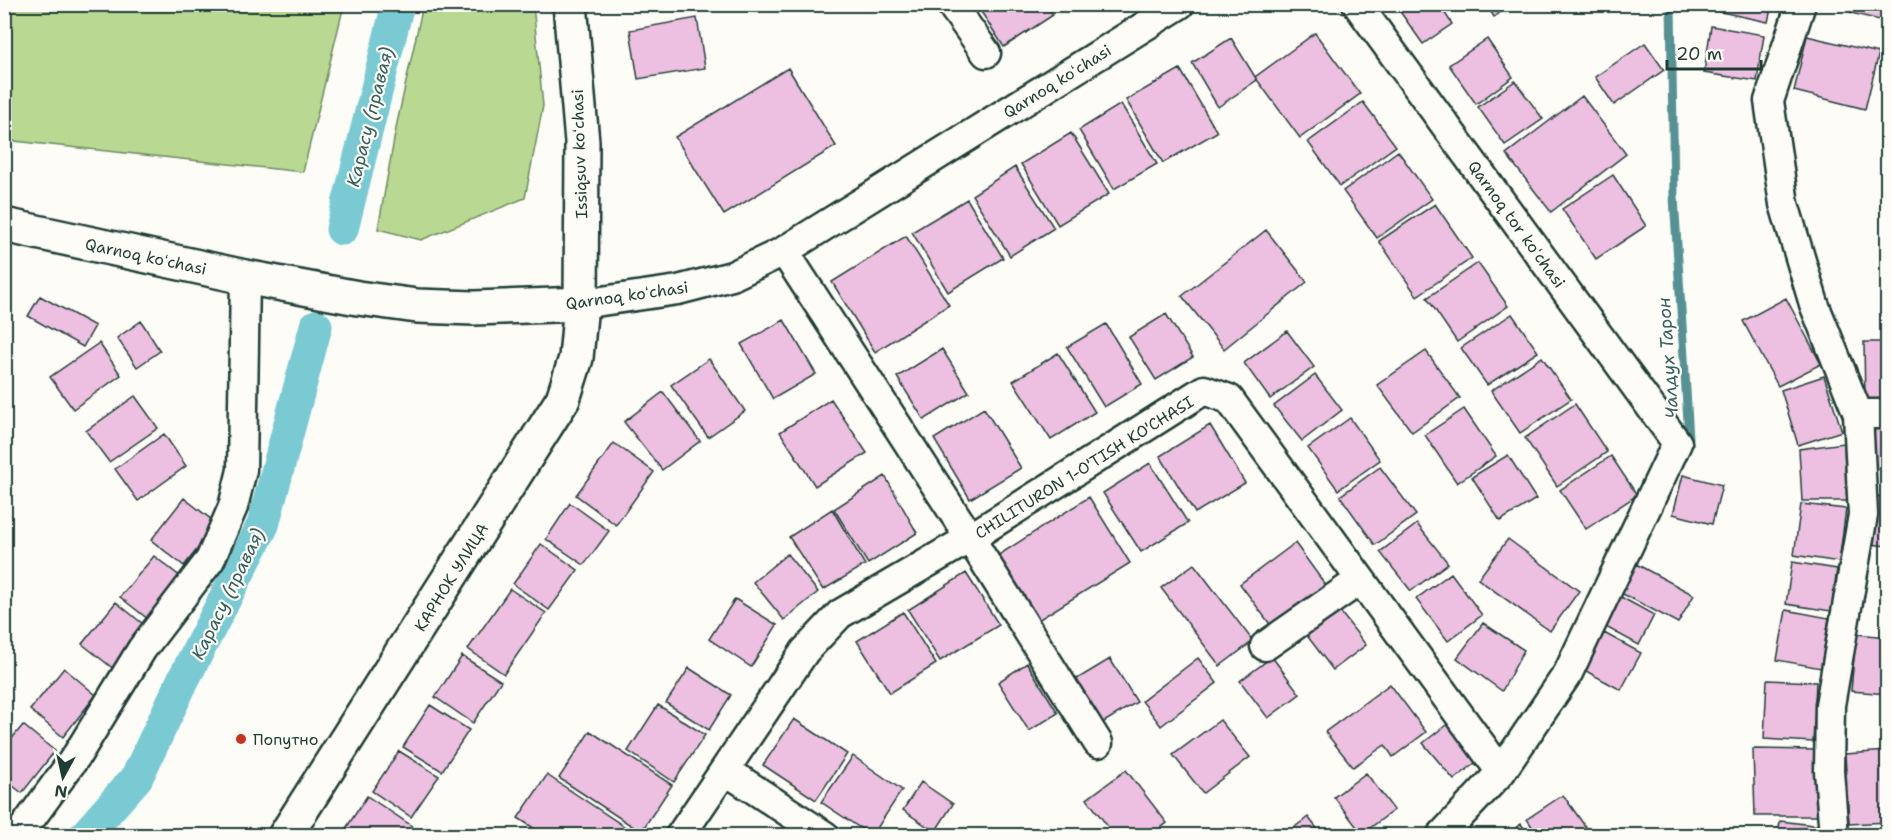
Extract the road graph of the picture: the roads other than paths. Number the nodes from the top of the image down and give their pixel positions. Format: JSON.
{"nodes":[{"id":1,"x":570,"y":4,"type":"edge"},
{"id":2,"x":951,"y":4,"type":"edge"},
{"id":3,"x":1180,"y":4,"type":"edge"},
{"id":4,"x":1357,"y":4,"type":"edge"},
{"id":5,"x":1801,"y":4,"type":"edge"},
{"id":6,"x":986,"y":53,"type":"dead end"},
{"id":7,"x":10,"y":233,"type":"edge"},
{"id":8,"x":784,"y":251,"type":"junction"},
{"id":9,"x":245,"y":277,"type":"junction"},
{"id":10,"x":581,"y":304,"type":"junction"},
{"id":11,"x":1858,"y":414,"type":"junction"},
{"id":12,"x":1887,"y":414,"type":"edge"},
{"id":13,"x":970,"y":538,"type":"junction"},
{"id":14,"x":1360,"y":580,"type":"junction"},
{"id":15,"x":1265,"y":646,"type":"dead end"},
{"id":16,"x":1098,"y":743,"type":"dead end"},
{"id":17,"x":725,"y":770,"type":"junction"},
{"id":18,"x":1501,"y":772,"type":"junction"},
{"id":19,"x":18,"y":836,"type":"edge"},
{"id":20,"x":285,"y":836,"type":"edge"},
{"id":21,"x":680,"y":836,"type":"edge"},
{"id":22,"x":825,"y":836,"type":"edge"},
{"id":23,"x":1441,"y":836,"type":"edge"},
{"id":24,"x":1834,"y":836,"type":"edge"}],
"edges":[{"from":1,"to":10,"type":"street","name":"Issiqsuv koʻchasi"},
{"from":2,"to":6,"type":"street"},
{"from":3,"to":8,"type":"street","name":"Qarnoq koʻchasi"},
{"from":4,"to":18,"type":"street","name":"Qarnoq tor koʻchasi"},
{"from":5,"to":11,"type":"street"},
{"from":7,"to":9,"type":"street","name":"Qarnoq koʻchasi"},
{"from":8,"to":10,"type":"street","name":"Qarnoq koʻchasi"},
{"from":8,"to":13,"type":"street"},
{"from":9,"to":10,"type":"street","name":"Qarnoq koʻchasi"},
{"from":9,"to":19,"type":"street"},
{"from":10,"to":20,"type":"street","name":"КАРНОК УЛИЦА"},
{"from":11,"to":12,"type":"street"},
{"from":11,"to":24,"type":"street"},
{"from":13,"to":14,"type":"street","name":"CHILITURON 1-O'TISH KO'CHASI"},
{"from":13,"to":16,"type":"street"},
{"from":13,"to":17,"type":"street","name":"CHILITURON 1-O'TISH KO'CHASI"},
{"from":14,"to":15,"type":"street"},
{"from":14,"to":18,"type":"street","name":"CHILITURON 1-O'TISH KO'CHASI"},
{"from":17,"to":21,"type":"street","name":"CHILITURON 1-O'TISH KO'CHASI"},
{"from":17,"to":22,"type":"street"},
{"from":18,"to":23,"type":"street"}]}
